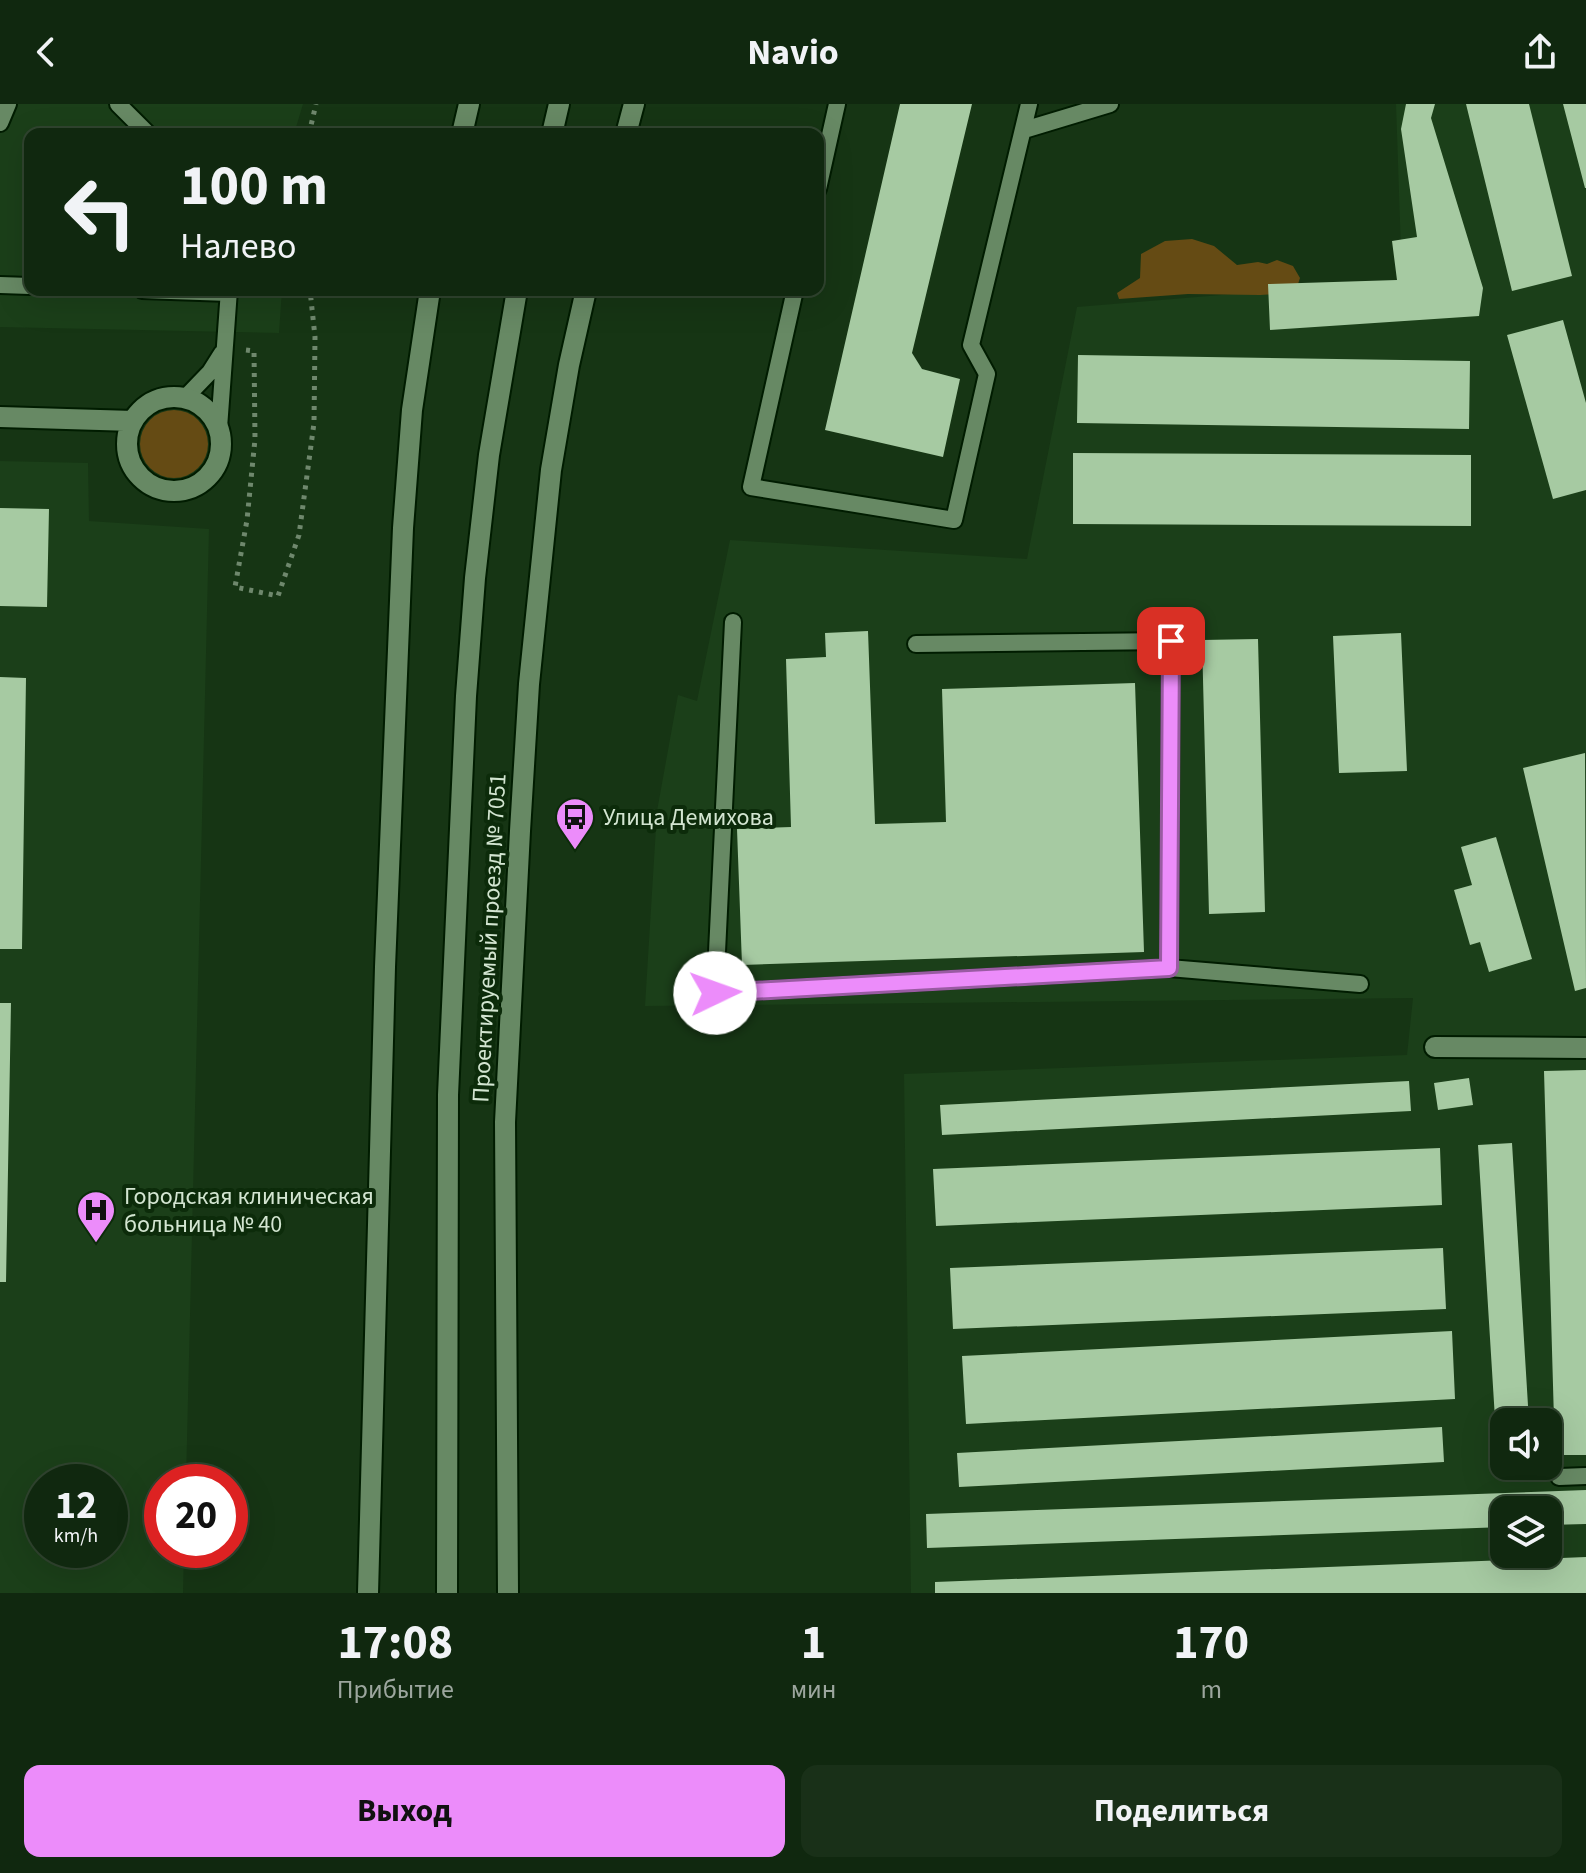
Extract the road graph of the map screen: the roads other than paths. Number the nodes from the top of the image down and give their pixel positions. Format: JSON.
{"nodes":[{"id":1,"x":8,"y":104,"type":"edge"},
{"id":2,"x":118,"y":104,"type":"edge"},
{"id":3,"x":469,"y":104,"type":"edge"},
{"id":4,"x":559,"y":104,"type":"edge"},
{"id":5,"x":634,"y":104,"type":"edge"},
{"id":6,"x":837,"y":104,"type":"edge"},
{"id":7,"x":1029,"y":104,"type":"edge"},
{"id":8,"x":1110,"y":104,"type":"edge"},
{"id":9,"x":0,"y":123,"type":"edge"},
{"id":10,"x":142,"y":128,"type":"edge"},
{"id":11,"x":463,"y":128,"type":"edge"},
{"id":12,"x":553,"y":128,"type":"edge"},
{"id":13,"x":628,"y":128,"type":"edge"},
{"id":14,"x":1024,"y":130,"type":"junction"},
{"id":15,"x":824,"y":162,"type":"edge"},
{"id":16,"x":0,"y":285,"type":"edge"},
{"id":17,"x":24,"y":286,"type":"edge"},
{"id":18,"x":229,"y":296,"type":"edge"},
{"id":19,"x":429,"y":296,"type":"edge"},
{"id":20,"x":516,"y":296,"type":"edge"},
{"id":21,"x":585,"y":296,"type":"edge"},
{"id":22,"x":794,"y":296,"type":"edge"},
{"id":23,"x":225,"y":349,"type":"junction"},
{"id":24,"x":185,"y":398,"type":"junction"},
{"id":25,"x":0,"y":417,"type":"edge"},
{"id":26,"x":133,"y":421,"type":"junction"},
{"id":27,"x":219,"y":428,"type":"junction"},
{"id":28,"x":733,"y":622,"type":"dead end"},
{"id":29,"x":916,"y":644,"type":"dead end"},
{"id":30,"x":1169,"y":968,"type":"junction"},
{"id":31,"x":1360,"y":984,"type":"dead end"},
{"id":32,"x":1435,"y":1047,"type":"dead end"},
{"id":33,"x":1586,"y":1048,"type":"edge"},
{"id":34,"x":1586,"y":1476,"type":"edge"},
{"id":35,"x":1562,"y":1477,"type":"edge"},
{"id":36,"x":368,"y":1593,"type":"edge"},
{"id":37,"x":447,"y":1593,"type":"edge"},
{"id":38,"x":508,"y":1593,"type":"edge"}],
"edges":[{"from":1,"to":9,"type":"lane"},
{"from":2,"to":10,"type":"lane"},
{"from":3,"to":11,"type":"main road"},
{"from":4,"to":12,"type":"main road"},
{"from":5,"to":13,"type":"main road"},
{"from":6,"to":15,"type":"lane"},
{"from":7,"to":14,"type":"lane"},
{"from":8,"to":14,"type":"lane"},
{"from":14,"to":22,"type":"lane"},
{"from":16,"to":17,"type":"lane"},
{"from":18,"to":23,"type":"lane"},
{"from":19,"to":36,"type":"main road"},
{"from":20,"to":37,"type":"main road","name":"Проектируемый проезд № 7051"},
{"from":21,"to":38,"type":"main road","name":"Проектируемый проезд № 7051"},
{"from":23,"to":24,"type":"lane"},
{"from":23,"to":27,"type":"lane"},
{"from":24,"to":26,"type":"main road"},
{"from":24,"to":27,"type":"main road"},
{"from":25,"to":26,"type":"main road"},
{"from":26,"to":27,"type":"main road"},
{"from":28,"to":30,"type":"lane"},
{"from":29,"to":30,"type":"lane"},
{"from":30,"to":31,"type":"lane"},
{"from":32,"to":33,"type":"main road"},
{"from":34,"to":35,"type":"lane"}]}
